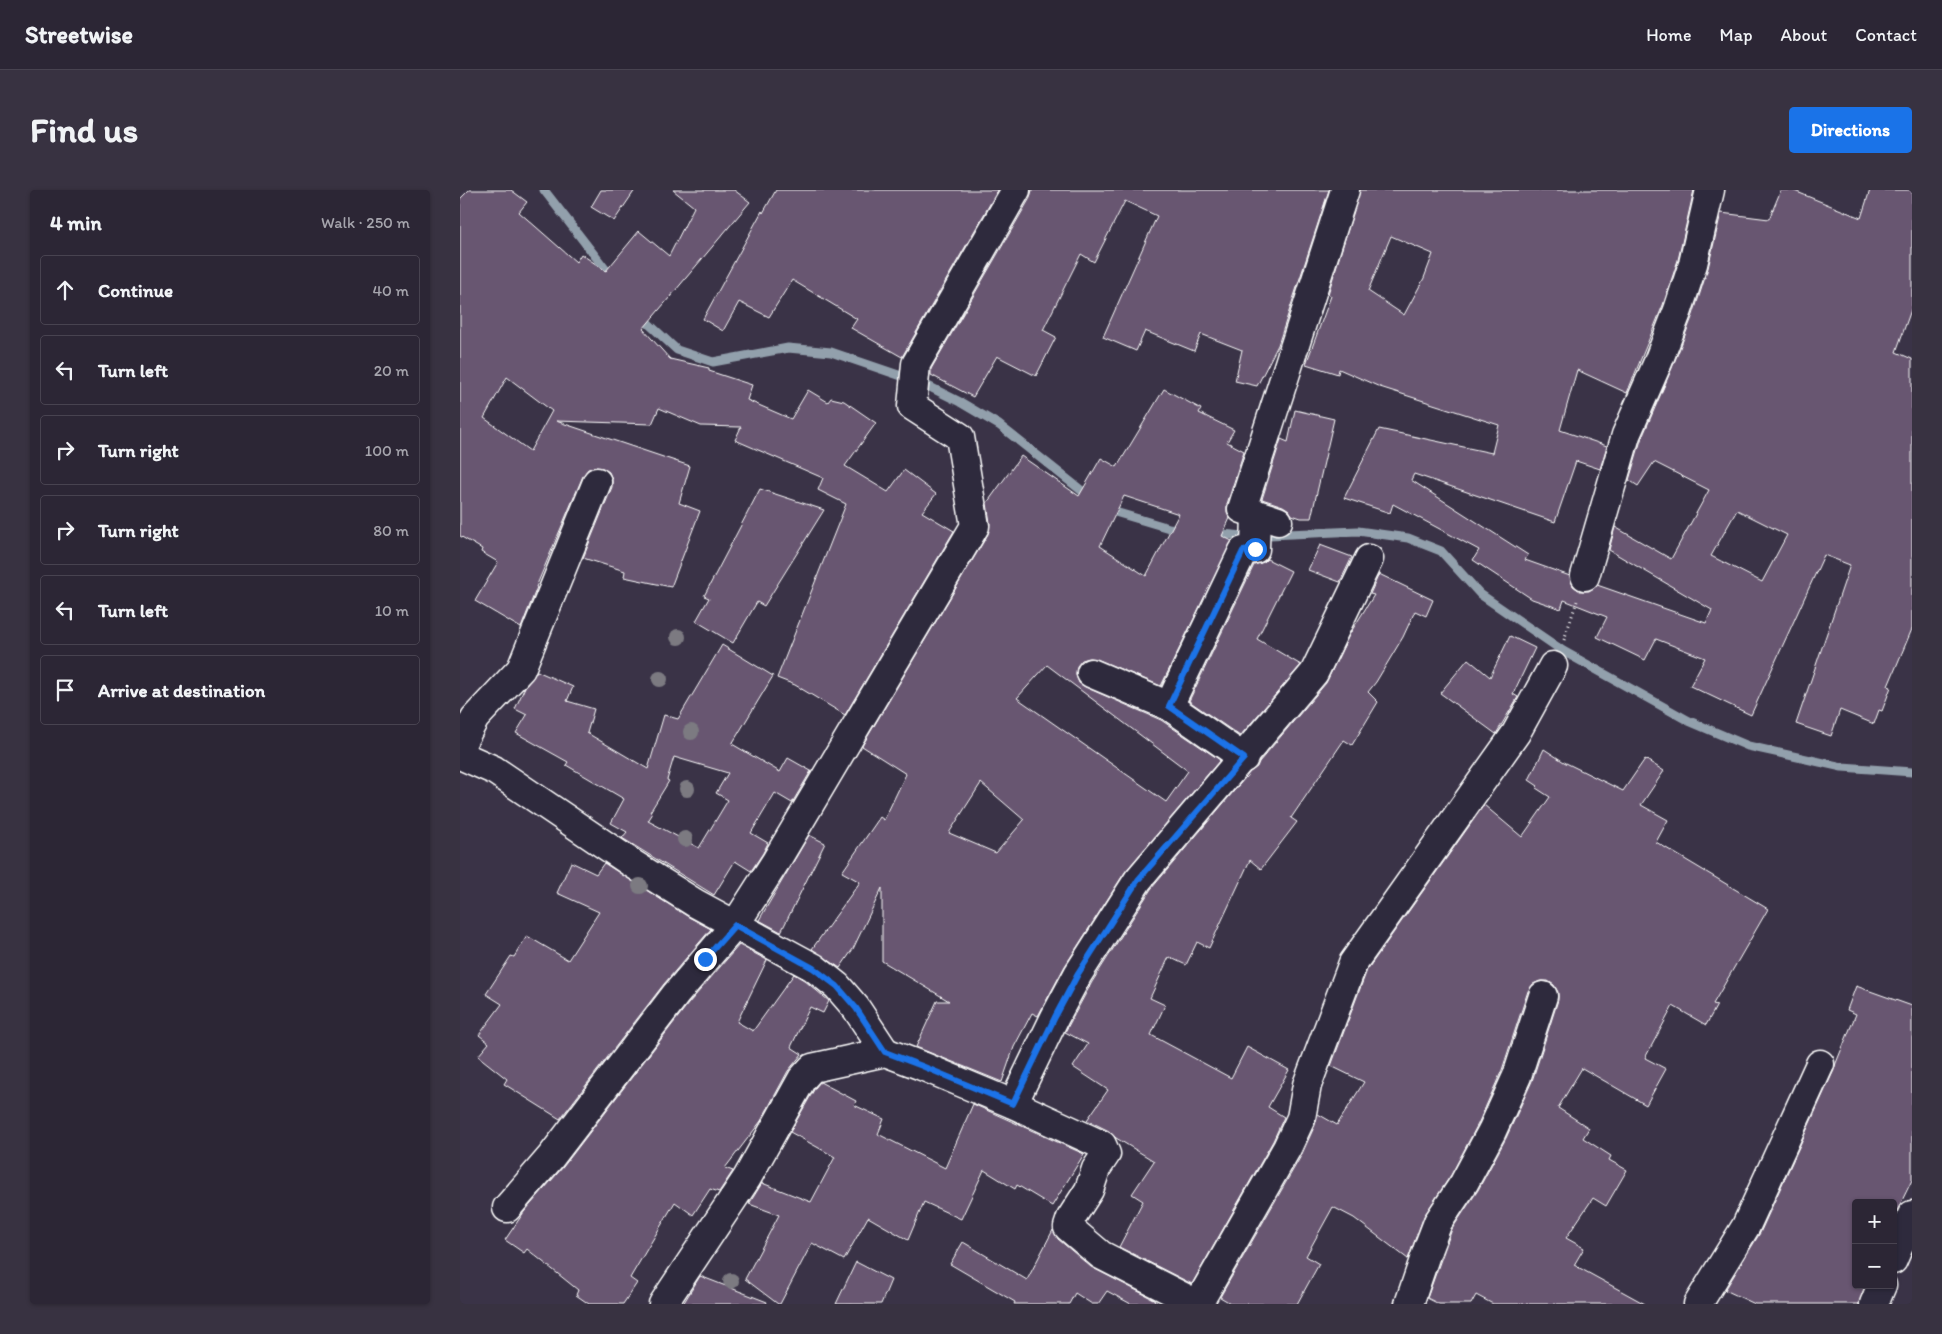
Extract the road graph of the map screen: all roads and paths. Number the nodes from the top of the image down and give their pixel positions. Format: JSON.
{"nodes":[{"id":1,"x":1016,"y":190,"type":"edge"},
{"id":2,"x":1344,"y":190,"type":"edge"},
{"id":3,"x":1710,"y":190,"type":"edge"},
{"id":4,"x":597,"y":482,"type":"dead end"},
{"id":5,"x":1369,"y":558,"type":"dead end"},
{"id":6,"x":1585,"y":576,"type":"dead end"},
{"id":7,"x":1553,"y":666,"type":"dead end"},
{"id":8,"x":1091,"y":673,"type":"dead end"},
{"id":9,"x":1169,"y":706,"type":"junction"},
{"id":10,"x":460,"y":746,"type":"edge"},
{"id":11,"x":460,"y":755,"type":"edge"},
{"id":12,"x":1244,"y":758,"type":"junction"},
{"id":13,"x":735,"y":925,"type":"junction"},
{"id":14,"x":1543,"y":996,"type":"dead end"},
{"id":15,"x":885,"y":1052,"type":"junction"},
{"id":16,"x":1820,"y":1064,"type":"dead end"},
{"id":17,"x":1013,"y":1104,"type":"junction"},
{"id":18,"x":507,"y":1208,"type":"dead end"},
{"id":19,"x":1912,"y":1215,"type":"edge"},
{"id":20,"x":1897,"y":1251,"type":"edge"},
{"id":21,"x":1880,"y":1289,"type":"edge"},
{"id":22,"x":663,"y":1304,"type":"edge"},
{"id":23,"x":1197,"y":1304,"type":"edge"},
{"id":24,"x":1409,"y":1304,"type":"edge"},
{"id":25,"x":1698,"y":1304,"type":"edge"},
{"id":26,"x":1874,"y":1304,"type":"edge"}],
"edges":[{"from":1,"to":13,"type":"street"},
{"from":2,"to":9,"type":"street"},
{"from":3,"to":6,"type":"street"},
{"from":4,"to":10,"type":"street"},
{"from":5,"to":12,"type":"street"},
{"from":7,"to":23,"type":"street"},
{"from":8,"to":9,"type":"street"},
{"from":9,"to":12,"type":"street"},
{"from":11,"to":13,"type":"street"},
{"from":12,"to":17,"type":"street"},
{"from":13,"to":15,"type":"street"},
{"from":13,"to":18,"type":"street"},
{"from":14,"to":24,"type":"street"},
{"from":15,"to":17,"type":"street"},
{"from":15,"to":22,"type":"street"},
{"from":16,"to":25,"type":"street"},
{"from":17,"to":23,"type":"street"},
{"from":19,"to":20,"type":"street"},
{"from":21,"to":26,"type":"street"}]}
